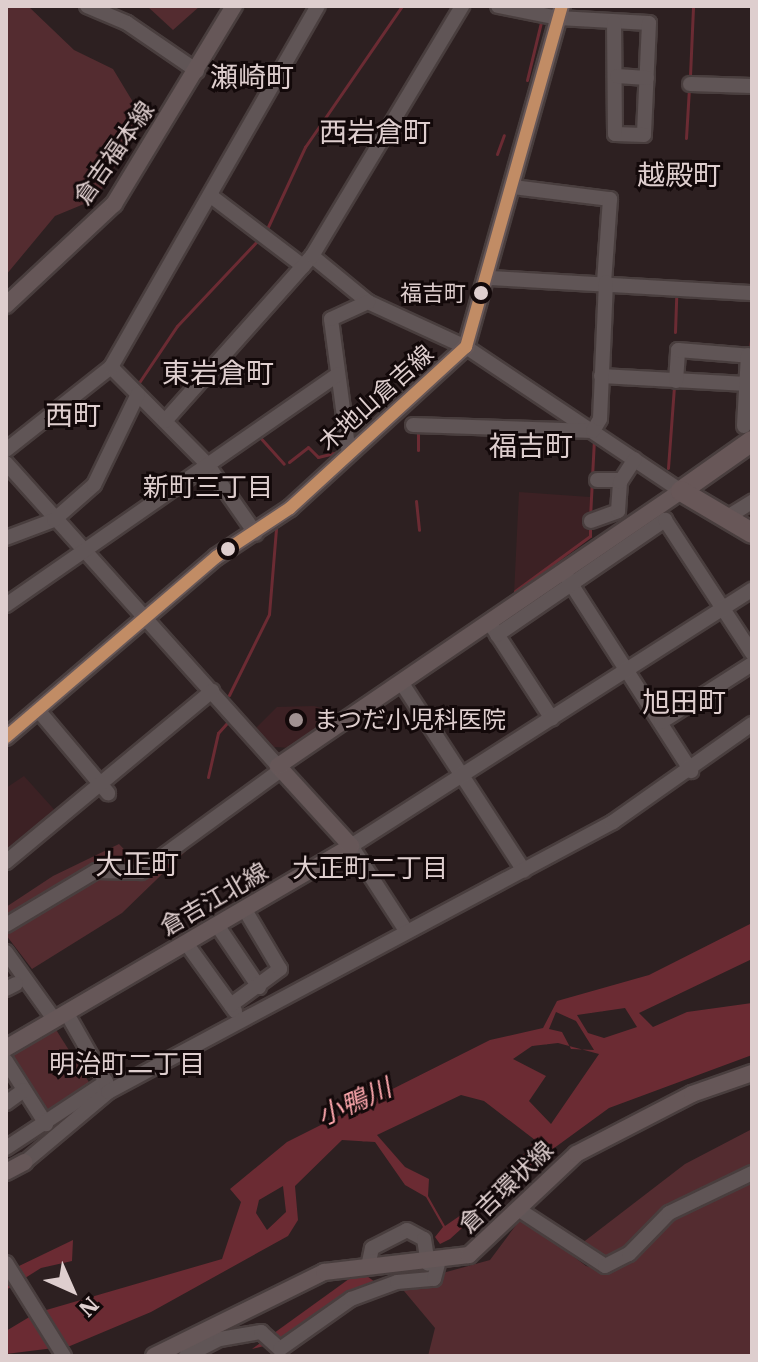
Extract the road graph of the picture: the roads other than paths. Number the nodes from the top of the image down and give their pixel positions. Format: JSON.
{"nodes":[{"id":1,"x":87,"y":6,"type":"edge"},
{"id":2,"x":234,"y":6,"type":"edge"},
{"id":3,"x":318,"y":6,"type":"edge"},
{"id":4,"x":462,"y":6,"type":"edge"},
{"id":5,"x":498,"y":6,"type":"edge"},
{"id":6,"x":560,"y":12,"type":"edge"},
{"id":7,"x":614,"y":23,"type":"junction"},
{"id":8,"x":197,"y":71,"type":"junction"},
{"id":9,"x":617,"y":76,"type":"junction"},
{"id":10,"x":647,"y":78,"type":"junction"},
{"id":11,"x":690,"y":84,"type":"dead end"},
{"id":12,"x":752,"y":86,"type":"edge"},
{"id":13,"x":513,"y":187,"type":"junction"},
{"id":14,"x":211,"y":196,"type":"junction"},
{"id":15,"x":308,"y":261,"type":"junction"},
{"id":16,"x":489,"y":278,"type":"junction"},
{"id":17,"x":605,"y":282,"type":"junction"},
{"id":18,"x":752,"y":293,"type":"edge"},
{"id":19,"x":368,"y":302,"type":"junction"},
{"id":20,"x":6,"y":305,"type":"edge"},
{"id":21,"x":466,"y":347,"type":"junction"},
{"id":22,"x":750,"y":356,"type":"edge"},
{"id":23,"x":111,"y":367,"type":"junction"},
{"id":24,"x":338,"y":374,"type":"junction"},
{"id":25,"x":601,"y":376,"type":"junction"},
{"id":26,"x":676,"y":381,"type":"junction"},
{"id":27,"x":747,"y":384,"type":"junction"},
{"id":28,"x":138,"y":394,"type":"junction"},
{"id":29,"x":165,"y":421,"type":"junction"},
{"id":30,"x":413,"y":425,"type":"dead end"},
{"id":31,"x":593,"y":431,"type":"junction"},
{"id":32,"x":748,"y":433,"type":"edge"},
{"id":33,"x":6,"y":450,"type":"edge"},
{"id":34,"x":349,"y":454,"type":"junction"},
{"id":35,"x":635,"y":459,"type":"junction"},
{"id":36,"x":6,"y":463,"type":"edge"},
{"id":37,"x":207,"y":464,"type":"junction"},
{"id":38,"x":597,"y":480,"type":"dead end"},
{"id":39,"x":621,"y":480,"type":"junction"},
{"id":40,"x":681,"y":491,"type":"junction"},
{"id":41,"x":752,"y":502,"type":"edge"},
{"id":42,"x":726,"y":518,"type":"junction"},
{"id":43,"x":54,"y":520,"type":"junction"},
{"id":44,"x":591,"y":521,"type":"dead end"},
{"id":45,"x":752,"y":533,"type":"edge"},
{"id":46,"x":256,"y":534,"type":"junction"},
{"id":47,"x":6,"y":538,"type":"edge"},
{"id":48,"x":80,"y":547,"type":"junction"},
{"id":49,"x":567,"y":577,"type":"junction"},
{"id":50,"x":752,"y":590,"type":"edge"},
{"id":51,"x":6,"y":605,"type":"edge"},
{"id":52,"x":723,"y":609,"type":"junction"},
{"id":53,"x":146,"y":617,"type":"junction"},
{"id":54,"x":493,"y":628,"type":"junction"},
{"id":55,"x":752,"y":653,"type":"edge"},
{"id":56,"x":752,"y":664,"type":"edge"},
{"id":57,"x":627,"y":671,"type":"junction"},
{"id":58,"x":401,"y":682,"type":"junction"},
{"id":59,"x":212,"y":691,"type":"junction"},
{"id":60,"x":38,"y":710,"type":"junction"},
{"id":61,"x":552,"y":719,"type":"junction"},
{"id":62,"x":661,"y":722,"type":"junction"},
{"id":63,"x":752,"y":724,"type":"edge"},
{"id":64,"x":6,"y":737,"type":"edge"},
{"id":65,"x":280,"y":768,"type":"junction"},
{"id":66,"x":691,"y":771,"type":"junction"},
{"id":67,"x":463,"y":776,"type":"junction"},
{"id":68,"x":105,"y":790,"type":"junction"},
{"id":69,"x":351,"y":846,"type":"junction"},
{"id":70,"x":6,"y":862,"type":"edge"},
{"id":71,"x":524,"y":871,"type":"junction"},
{"id":72,"x":245,"y":910,"type":"junction"},
{"id":73,"x":6,"y":925,"type":"edge"},
{"id":74,"x":217,"y":925,"type":"junction"},
{"id":75,"x":405,"y":929,"type":"junction"},
{"id":76,"x":186,"y":943,"type":"junction"},
{"id":77,"x":6,"y":952,"type":"edge"},
{"id":78,"x":259,"y":987,"type":"junction"},
{"id":79,"x":231,"y":1005,"type":"junction"},
{"id":80,"x":60,"y":1016,"type":"junction"},
{"id":81,"x":240,"y":1018,"type":"junction"},
{"id":82,"x":6,"y":1048,"type":"edge"},
{"id":83,"x":6,"y":1061,"type":"edge"},
{"id":84,"x":752,"y":1073,"type":"edge"},
{"id":85,"x":107,"y":1087,"type":"junction"},
{"id":86,"x":24,"y":1090,"type":"junction"},
{"id":87,"x":6,"y":1103,"type":"edge"},
{"id":88,"x":46,"y":1124,"type":"junction"},
{"id":89,"x":6,"y":1148,"type":"edge"},
{"id":90,"x":25,"y":1162,"type":"joint"},
{"id":91,"x":6,"y":1172,"type":"edge"},
{"id":92,"x":752,"y":1173,"type":"edge"},
{"id":93,"x":518,"y":1209,"type":"junction"},
{"id":94,"x":369,"y":1262,"type":"junction"},
{"id":95,"x":6,"y":1263,"type":"edge"},
{"id":96,"x":433,"y":1264,"type":"junction"},
{"id":97,"x":313,"y":1305,"type":"dead end"},
{"id":98,"x":322,"y":1318,"type":"junction"},
{"id":99,"x":203,"y":1345,"type":"junction"},
{"id":100,"x":64,"y":1356,"type":"edge"},
{"id":101,"x":154,"y":1356,"type":"edge"},
{"id":102,"x":174,"y":1356,"type":"edge"},
{"id":103,"x":186,"y":1356,"type":"edge"}],
"edges":[{"from":1,"to":8,"type":"street"},
{"from":2,"to":8,"type":"main road","name":"倉吉福本線"},
{"from":3,"to":14,"type":"street"},
{"from":4,"to":15,"type":"street"},
{"from":5,"to":6,"type":"street"},
{"from":6,"to":7,"type":"street"},
{"from":6,"to":13,"type":"main road","name":"木地山倉吉線"},
{"from":7,"to":9,"type":"street"},
{"from":7,"to":10,"type":"street"},
{"from":8,"to":20,"type":"main road","name":"倉吉福本線"},
{"from":9,"to":10,"type":"street"},
{"from":9,"to":10,"type":"street"},
{"from":11,"to":12,"type":"street"},
{"from":13,"to":16,"type":"main road","name":"木地山倉吉線"},
{"from":13,"to":17,"type":"street"},
{"from":14,"to":15,"type":"street"},
{"from":14,"to":23,"type":"street"},
{"from":15,"to":19,"type":"street"},
{"from":15,"to":29,"type":"street"},
{"from":16,"to":17,"type":"street"},
{"from":16,"to":21,"type":"main road","name":"木地山倉吉線"},
{"from":17,"to":18,"type":"street"},
{"from":17,"to":25,"type":"street"},
{"from":19,"to":21,"type":"street"},
{"from":19,"to":24,"type":"street"},
{"from":21,"to":31,"type":"street"},
{"from":21,"to":34,"type":"main road","name":"木地山倉吉線"},
{"from":22,"to":26,"type":"street"},
{"from":22,"to":27,"type":"street"},
{"from":23,"to":28,"type":"street"},
{"from":23,"to":33,"type":"street"},
{"from":24,"to":34,"type":"street"},
{"from":24,"to":37,"type":"street"},
{"from":25,"to":26,"type":"street"},
{"from":25,"to":31,"type":"street"},
{"from":26,"to":27,"type":"street"},
{"from":27,"to":32,"type":"street"},
{"from":28,"to":29,"type":"street"},
{"from":28,"to":43,"type":"street"},
{"from":29,"to":37,"type":"street"},
{"from":30,"to":31,"type":"street"},
{"from":31,"to":35,"type":"street"},
{"from":32,"to":40,"type":"highway"},
{"from":34,"to":46,"type":"main road","name":"木地山倉吉線"},
{"from":35,"to":39,"type":"street"},
{"from":35,"to":40,"type":"street"},
{"from":36,"to":43,"type":"street"},
{"from":37,"to":46,"type":"street"},
{"from":37,"to":48,"type":"street"},
{"from":38,"to":39,"type":"street"},
{"from":39,"to":44,"type":"street"},
{"from":40,"to":42,"type":"highway"},
{"from":40,"to":49,"type":"main road"},
{"from":41,"to":42,"type":"street"},
{"from":42,"to":45,"type":"highway"},
{"from":43,"to":47,"type":"street"},
{"from":43,"to":48,"type":"street"},
{"from":46,"to":53,"type":"main road","name":"木地山倉吉線"},
{"from":48,"to":51,"type":"street"},
{"from":48,"to":53,"type":"street"},
{"from":49,"to":52,"type":"street"},
{"from":49,"to":54,"type":"main road"},
{"from":49,"to":57,"type":"street"},
{"from":50,"to":52,"type":"street"},
{"from":52,"to":55,"type":"street"},
{"from":52,"to":57,"type":"street"},
{"from":53,"to":59,"type":"street"},
{"from":53,"to":60,"type":"main road","name":"木地山倉吉線"},
{"from":54,"to":58,"type":"main road"},
{"from":54,"to":61,"type":"street"},
{"from":56,"to":62,"type":"street"},
{"from":57,"to":61,"type":"street"},
{"from":57,"to":62,"type":"street"},
{"from":58,"to":65,"type":"main road"},
{"from":58,"to":67,"type":"street"},
{"from":59,"to":65,"type":"street"},
{"from":59,"to":68,"type":"street"},
{"from":60,"to":64,"type":"main road","name":"木地山倉吉線"},
{"from":60,"to":68,"type":"street"},
{"from":61,"to":67,"type":"street"},
{"from":62,"to":66,"type":"street"},
{"from":63,"to":66,"type":"street"},
{"from":65,"to":69,"type":"main road"},
{"from":65,"to":73,"type":"street"},
{"from":66,"to":71,"type":"street"},
{"from":67,"to":69,"type":"street"},
{"from":67,"to":71,"type":"street"},
{"from":68,"to":70,"type":"street"},
{"from":69,"to":72,"type":"main road","name":"倉吉江北線"},
{"from":69,"to":75,"type":"street"},
{"from":71,"to":75,"type":"street"},
{"from":72,"to":74,"type":"main road","name":"倉吉江北線"},
{"from":72,"to":78,"type":"street"},
{"from":74,"to":76,"type":"main road","name":"倉吉江北線"},
{"from":74,"to":78,"type":"street"},
{"from":75,"to":81,"type":"street"},
{"from":76,"to":79,"type":"street"},
{"from":76,"to":80,"type":"main road","name":"倉吉江北線"},
{"from":77,"to":80,"type":"street"},
{"from":78,"to":79,"type":"street"},
{"from":79,"to":81,"type":"street"},
{"from":80,"to":82,"type":"main road","name":"倉吉江北線"},
{"from":80,"to":85,"type":"street"},
{"from":81,"to":85,"type":"street"},
{"from":83,"to":86,"type":"street"},
{"from":84,"to":93,"type":"main road","name":"倉吉環状線"},
{"from":85,"to":88,"type":"street"},
{"from":85,"to":90,"type":"street"},
{"from":86,"to":87,"type":"street"},
{"from":86,"to":88,"type":"street"},
{"from":88,"to":89,"type":"street"},
{"from":90,"to":91,"type":"main road"},
{"from":92,"to":93,"type":"street"},
{"from":93,"to":96,"type":"main road","name":"倉吉環状線"},
{"from":94,"to":96,"type":"main road","name":"倉吉環状線"},
{"from":94,"to":96,"type":"street"},
{"from":94,"to":101,"type":"main road","name":"倉吉環状線"},
{"from":95,"to":100,"type":"street"},
{"from":96,"to":98,"type":"street"},
{"from":97,"to":98,"type":"street"},
{"from":98,"to":99,"type":"street"},
{"from":99,"to":102,"type":"street"},
{"from":99,"to":103,"type":"street"}]}
